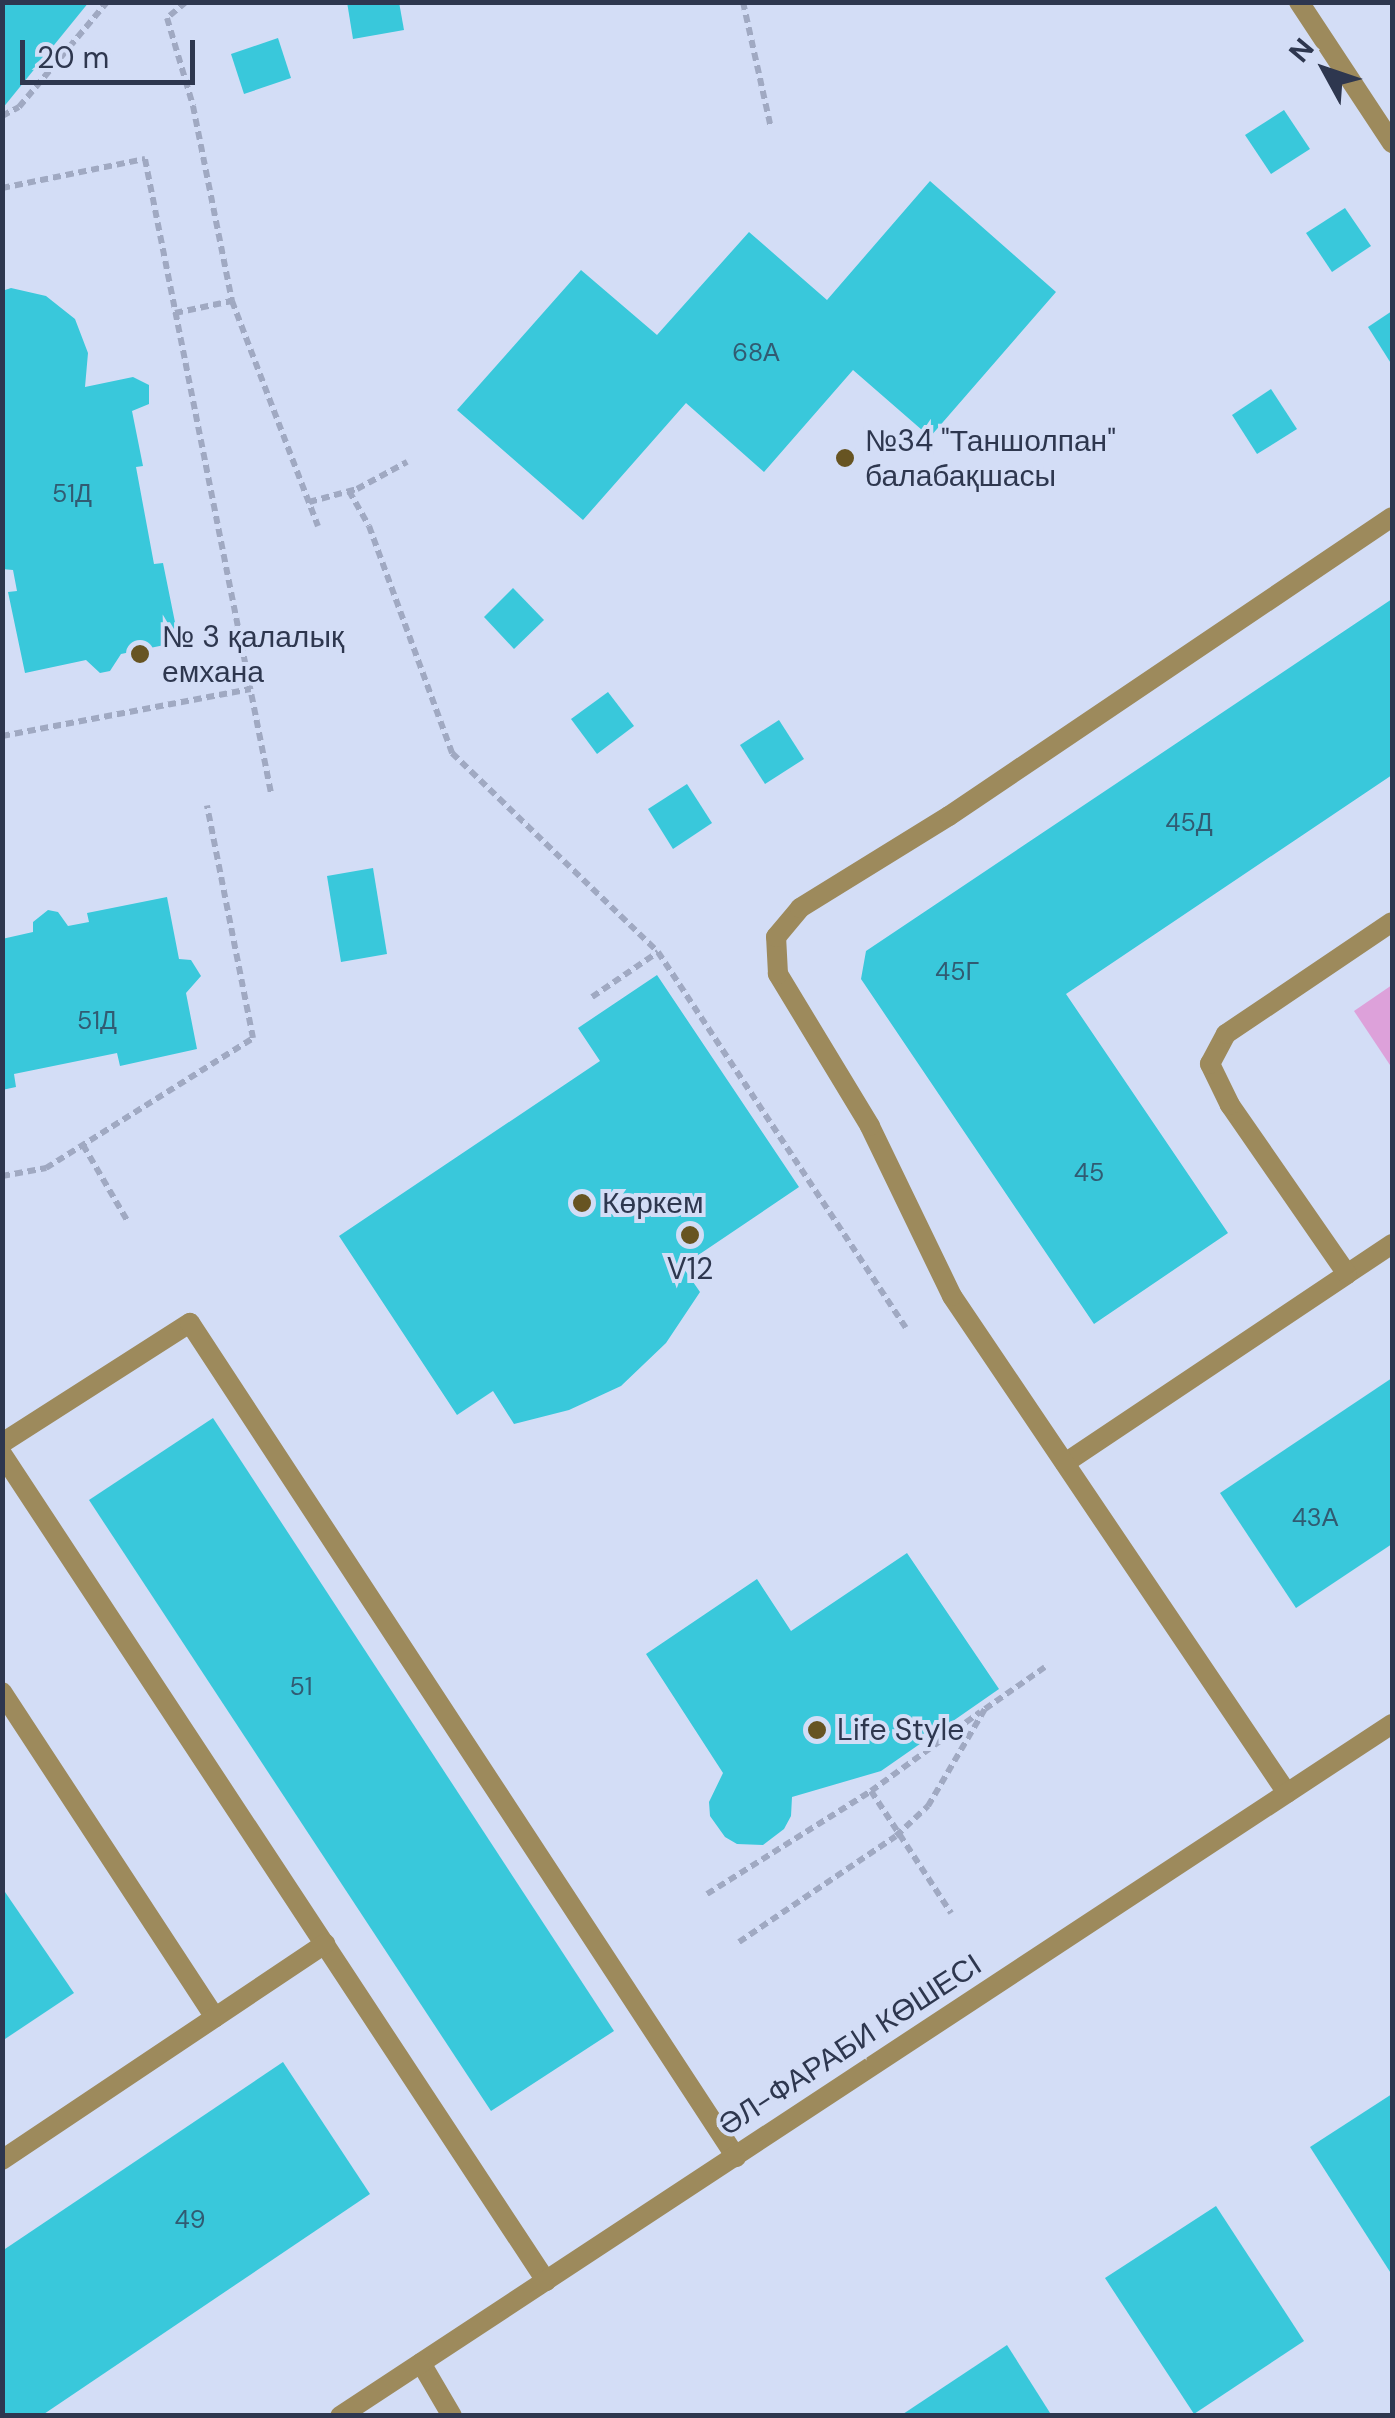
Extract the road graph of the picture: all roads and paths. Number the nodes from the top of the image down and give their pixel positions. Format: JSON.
{"nodes":[{"id":1,"x":107,"y":2,"type":"edge"},
{"id":2,"x":186,"y":2,"type":"edge"},
{"id":3,"x":743,"y":2,"type":"edge"},
{"id":4,"x":1299,"y":2,"type":"edge"},
{"id":5,"x":2,"y":116,"type":"edge"},
{"id":6,"x":772,"y":128,"type":"dead end"},
{"id":7,"x":1392,"y":144,"type":"edge"},
{"id":8,"x":2,"y":188,"type":"edge"},
{"id":9,"x":232,"y":301,"type":"junction"},
{"id":10,"x":176,"y":312,"type":"junction"},
{"id":11,"x":408,"y":462,"type":"dead end"},
{"id":12,"x":349,"y":491,"type":"junction"},
{"id":13,"x":309,"y":502,"type":"junction"},
{"id":14,"x":1392,"y":517,"type":"edge"},
{"id":15,"x":318,"y":526,"type":"dead end"},
{"id":16,"x":251,"y":688,"type":"junction"},
{"id":17,"x":2,"y":736,"type":"edge"},
{"id":18,"x":271,"y":793,"type":"dead end"},
{"id":19,"x":207,"y":806,"type":"dead end"},
{"id":20,"x":1392,"y":922,"type":"edge"},
{"id":21,"x":658,"y":952,"type":"junction"},
{"id":22,"x":592,"y":997,"type":"dead end"},
{"id":23,"x":84,"y":1145,"type":"junction"},
{"id":24,"x":2,"y":1176,"type":"edge"},
{"id":25,"x":128,"y":1222,"type":"dead end"},
{"id":26,"x":1392,"y":1244,"type":"edge"},
{"id":27,"x":1347,"y":1274,"type":"junction"},
{"id":28,"x":906,"y":1328,"type":"dead end"},
{"id":29,"x":2,"y":1442,"type":"edge"},
{"id":30,"x":2,"y":1454,"type":"edge"},
{"id":31,"x":1064,"y":1463,"type":"junction"},
{"id":32,"x":1045,"y":1667,"type":"dead end"},
{"id":33,"x":2,"y":1692,"type":"edge"},
{"id":34,"x":985,"y":1708,"type":"junction"},
{"id":35,"x":1392,"y":1724,"type":"edge"},
{"id":36,"x":872,"y":1791,"type":"junction"},
{"id":37,"x":1288,"y":1794,"type":"junction"},
{"id":38,"x":899,"y":1832,"type":"junction"},
{"id":39,"x":707,"y":1894,"type":"dead end"},
{"id":40,"x":951,"y":1913,"type":"dead end"},
{"id":41,"x":739,"y":1942,"type":"dead end"},
{"id":42,"x":325,"y":1944,"type":"junction"},
{"id":43,"x":215,"y":2018,"type":"junction"},
{"id":44,"x":736,"y":2157,"type":"junction"},
{"id":45,"x":2,"y":2160,"type":"edge"},
{"id":46,"x":546,"y":2280,"type":"junction"},
{"id":47,"x":421,"y":2363,"type":"junction"},
{"id":48,"x":340,"y":2416,"type":"edge"},
{"id":49,"x":452,"y":2416,"type":"edge"}],
"edges":[{"from":1,"to":5,"type":"path"},
{"from":2,"to":9,"type":"path"},
{"from":3,"to":6,"type":"path"},
{"from":4,"to":7,"type":"street"},
{"from":8,"to":10,"type":"path"},
{"from":9,"to":10,"type":"path"},
{"from":9,"to":13,"type":"path"},
{"from":10,"to":16,"type":"path"},
{"from":11,"to":12,"type":"path"},
{"from":12,"to":13,"type":"path"},
{"from":12,"to":21,"type":"path"},
{"from":13,"to":15,"type":"path"},
{"from":14,"to":31,"type":"street"},
{"from":16,"to":17,"type":"path"},
{"from":16,"to":18,"type":"path"},
{"from":19,"to":23,"type":"path"},
{"from":20,"to":27,"type":"street"},
{"from":21,"to":22,"type":"path"},
{"from":21,"to":28,"type":"path"},
{"from":23,"to":24,"type":"path"},
{"from":23,"to":25,"type":"path"},
{"from":26,"to":27,"type":"street"},
{"from":27,"to":31,"type":"street"},
{"from":29,"to":44,"type":"street"},
{"from":30,"to":42,"type":"street"},
{"from":31,"to":37,"type":"street"},
{"from":32,"to":34,"type":"path"},
{"from":33,"to":43,"type":"street"},
{"from":34,"to":36,"type":"path"},
{"from":34,"to":38,"type":"path"},
{"from":35,"to":37,"type":"street","name":"ӘЛ-ФАРАБИ КӨШЕСІ"},
{"from":36,"to":38,"type":"path"},
{"from":36,"to":39,"type":"path"},
{"from":37,"to":44,"type":"street","name":"ӘЛ-ФАРАБИ КӨШЕСІ"},
{"from":38,"to":40,"type":"path"},
{"from":38,"to":41,"type":"path"},
{"from":42,"to":43,"type":"street"},
{"from":42,"to":46,"type":"street"},
{"from":43,"to":45,"type":"street"},
{"from":44,"to":46,"type":"street","name":"ӘЛ-ФАРАБИ КӨШЕСІ"},
{"from":46,"to":47,"type":"street","name":"ӘЛ-ФАРАБИ КӨШЕСІ"},
{"from":47,"to":48,"type":"street","name":"ӘЛ-ФАРАБИ КӨШЕСІ"},
{"from":47,"to":49,"type":"street"}]}
